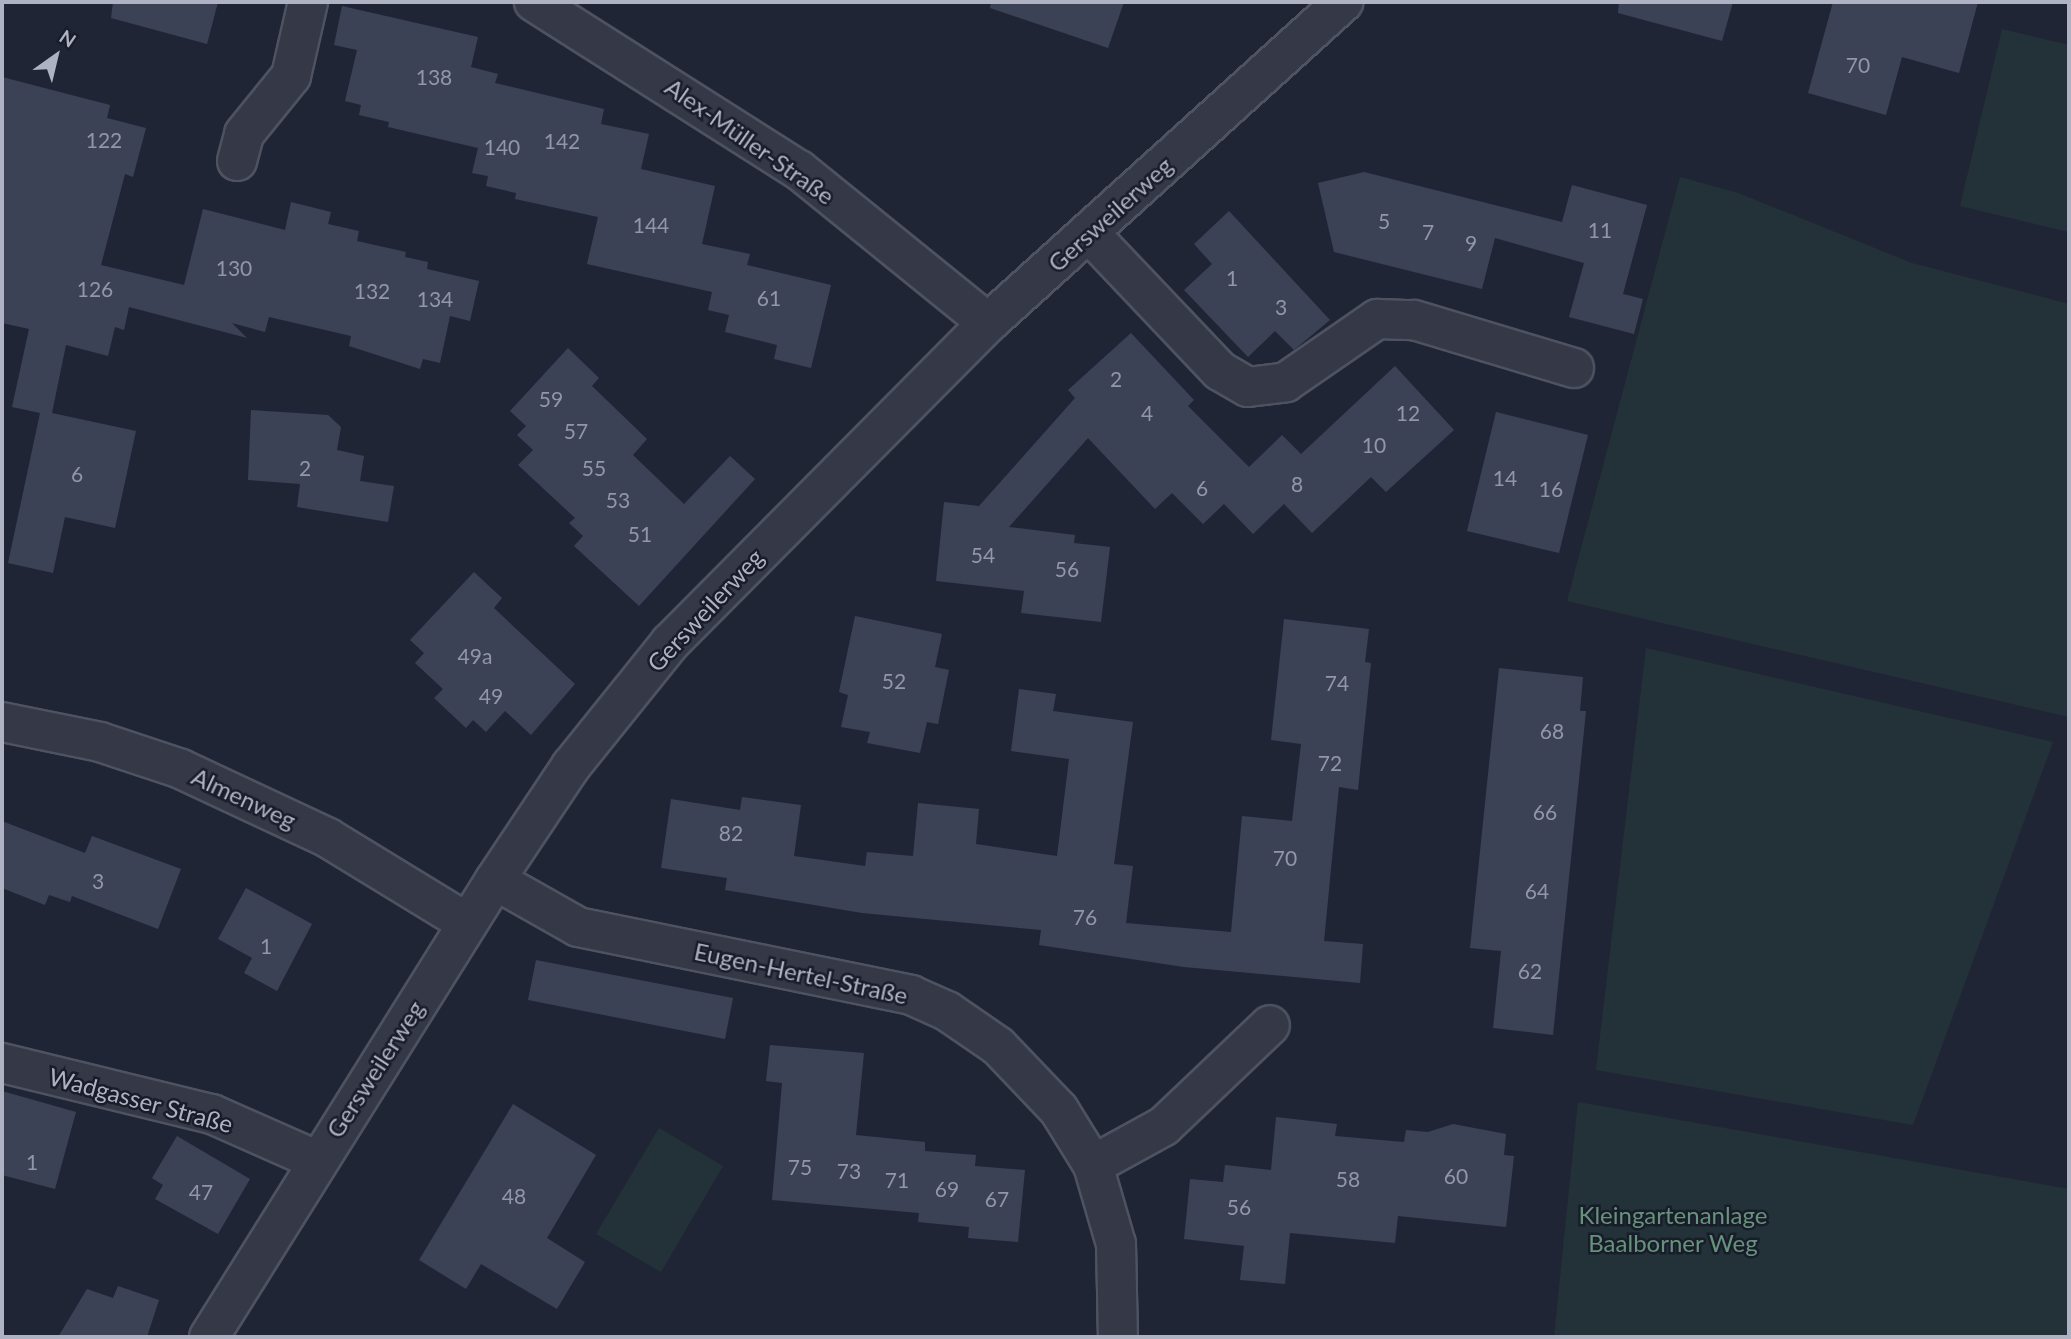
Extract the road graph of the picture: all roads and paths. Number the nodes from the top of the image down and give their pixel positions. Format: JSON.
{"nodes":[{"id":1,"x":308,"y":2,"type":"edge"},
{"id":2,"x":534,"y":2,"type":"edge"},
{"id":3,"x":1343,"y":2,"type":"edge"},
{"id":4,"x":237,"y":161,"type":"dead end"},
{"id":5,"x":1089,"y":233,"type":"junction"},
{"id":6,"x":988,"y":323,"type":"junction"},
{"id":7,"x":1574,"y":368,"type":"dead end"},
{"id":8,"x":2,"y":722,"type":"edge"},
{"id":9,"x":495,"y":880,"type":"junction"},
{"id":10,"x":467,"y":923,"type":"junction"},
{"id":11,"x":1270,"y":1025,"type":"dead end"},
{"id":12,"x":2,"y":1063,"type":"edge"},
{"id":13,"x":316,"y":1160,"type":"junction"},
{"id":14,"x":1093,"y":1165,"type":"junction"},
{"id":15,"x":209,"y":1337,"type":"edge"},
{"id":16,"x":1118,"y":1337,"type":"edge"}],
"edges":[{"from":1,"to":4,"type":"street"},
{"from":2,"to":6,"type":"street","name":"Alex-Müller-Straße"},
{"from":3,"to":5,"type":"street","name":"Gersweilerweg"},
{"from":5,"to":6,"type":"street","name":"Gersweilerweg"},
{"from":5,"to":7,"type":"street"},
{"from":6,"to":9,"type":"street","name":"Gersweilerweg"},
{"from":8,"to":10,"type":"street","name":"Almenweg"},
{"from":9,"to":10,"type":"street","name":"Gersweilerweg"},
{"from":9,"to":14,"type":"street","name":"Eugen-Hertel-Straße"},
{"from":10,"to":13,"type":"street","name":"Gersweilerweg"},
{"from":11,"to":14,"type":"street"},
{"from":12,"to":13,"type":"street","name":"Wadgasser Straße"},
{"from":13,"to":15,"type":"street","name":"Gersweilerweg"},
{"from":14,"to":16,"type":"street","name":"Eugen-Hertel-Straße"}]}
